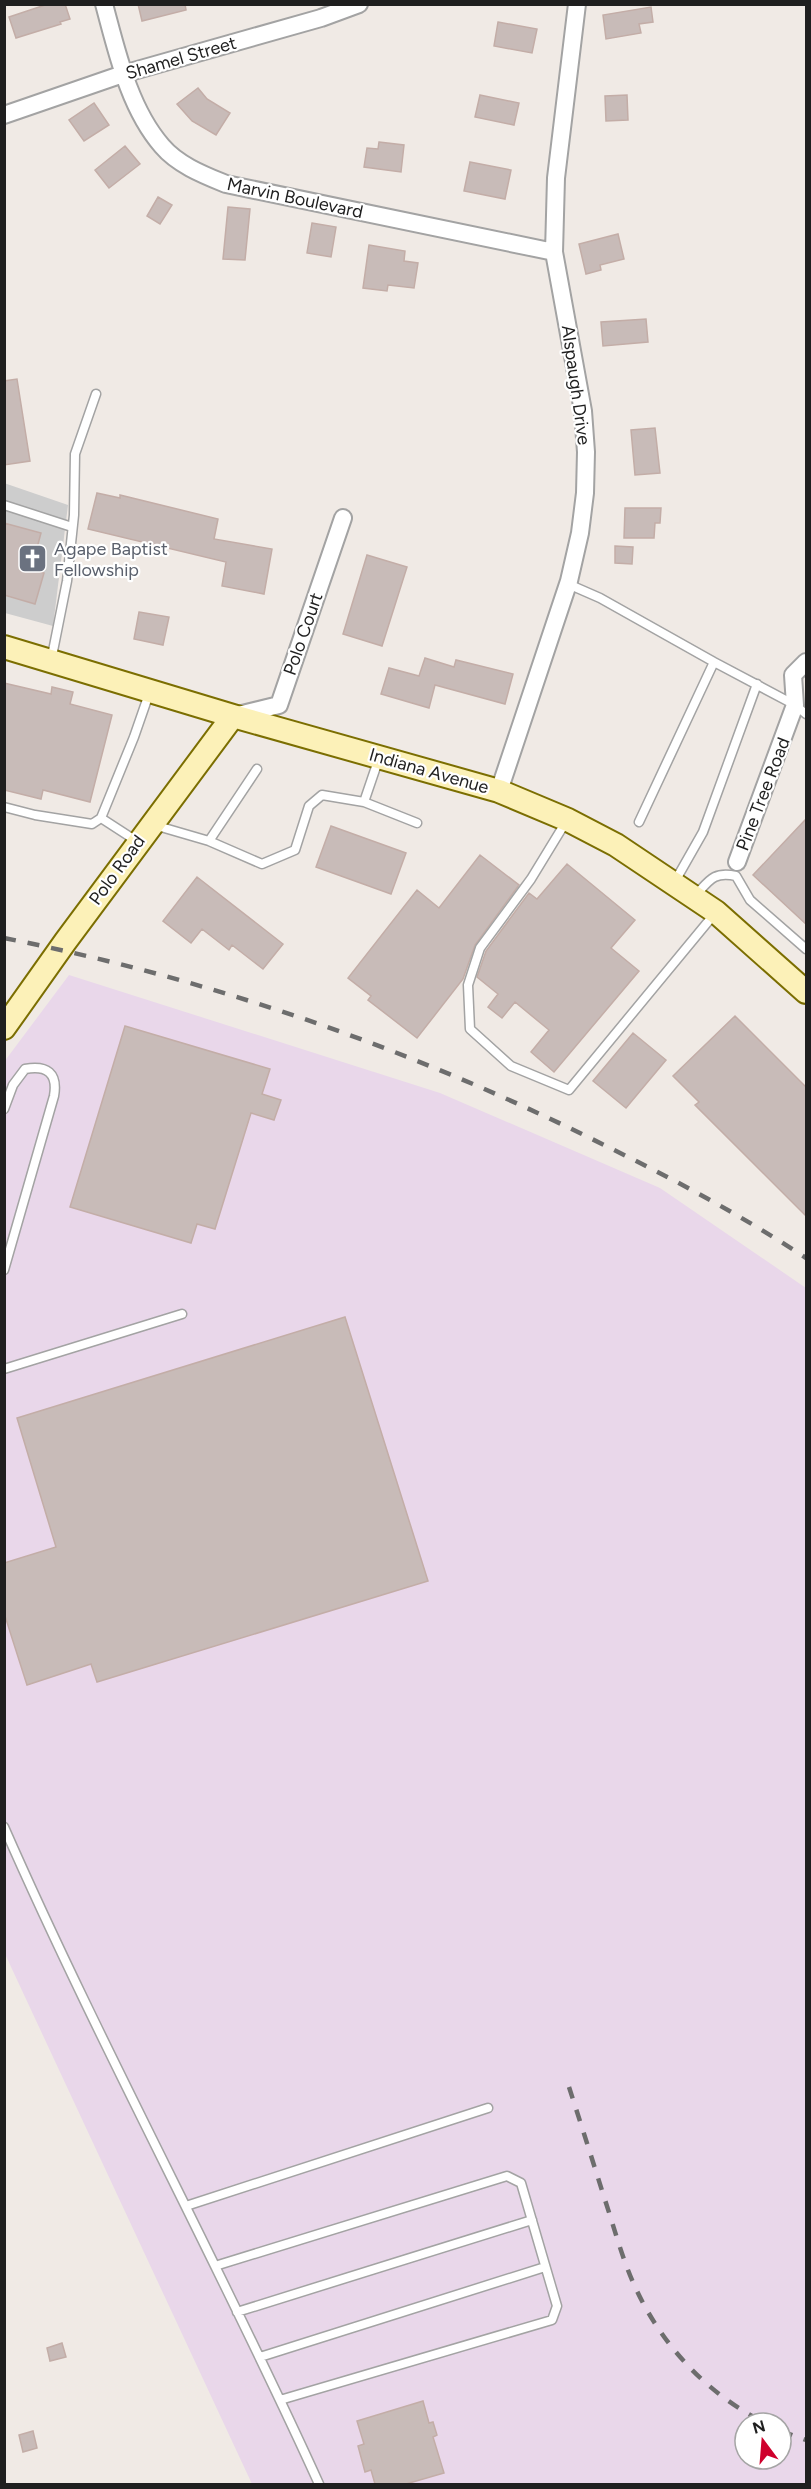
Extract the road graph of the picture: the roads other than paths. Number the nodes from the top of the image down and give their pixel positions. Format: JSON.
{"nodes":[{"id":1,"x":104,"y":4,"type":"edge"},
{"id":2,"x":359,"y":4,"type":"edge"},
{"id":3,"x":577,"y":4,"type":"edge"},
{"id":4,"x":123,"y":74,"type":"junction"},
{"id":5,"x":4,"y":115,"type":"edge"},
{"id":6,"x":554,"y":252,"type":"junction"},
{"id":7,"x":96,"y":394,"type":"dead end"},
{"id":8,"x":4,"y":505,"type":"edge"},
{"id":9,"x":343,"y":518,"type":"dead end"},
{"id":10,"x":72,"y":527,"type":"junction"},
{"id":11,"x":568,"y":584,"type":"junction"},
{"id":12,"x":4,"y":647,"type":"edge"},
{"id":13,"x":51,"y":661,"type":"junction"},
{"id":14,"x":714,"y":662,"type":"junction"},
{"id":15,"x":807,"y":662,"type":"edge"},
{"id":16,"x":757,"y":684,"type":"junction"},
{"id":17,"x":150,"y":691,"type":"junction"},
{"id":18,"x":801,"y":710,"type":"edge"},
{"id":19,"x":233,"y":716,"type":"junction"},
{"id":20,"x":380,"y":758,"type":"junction"},
{"id":21,"x":257,"y":769,"type":"dead end"},
{"id":22,"x":499,"y":791,"type":"junction"},
{"id":23,"x":364,"y":802,"type":"junction"},
{"id":24,"x":4,"y":807,"type":"edge"},
{"id":25,"x":101,"y":818,"type":"junction"},
{"id":26,"x":568,"y":820,"type":"junction"},
{"id":27,"x":639,"y":822,"type":"dead end"},
{"id":28,"x":417,"y":823,"type":"dead end"},
{"id":29,"x":145,"y":833,"type":"junction"},
{"id":30,"x":209,"y":841,"type":"junction"},
{"id":31,"x":737,"y":862,"type":"dead end"},
{"id":32,"x":674,"y":883,"type":"junction"},
{"id":33,"x":694,"y":896,"type":"junction"},
{"id":34,"x":716,"y":912,"type":"junction"},
{"id":35,"x":807,"y":949,"type":"edge"},
{"id":36,"x":804,"y":985,"type":"edge"},
{"id":37,"x":4,"y":1028,"type":"edge"},
{"id":38,"x":4,"y":1109,"type":"edge"},
{"id":39,"x":4,"y":1269,"type":"edge"},
{"id":40,"x":182,"y":1314,"type":"dead end"},
{"id":41,"x":4,"y":1369,"type":"edge"},
{"id":42,"x":4,"y":1827,"type":"edge"},
{"id":43,"x":488,"y":2108,"type":"dead end"},
{"id":44,"x":186,"y":2206,"type":"junction"},
{"id":45,"x":532,"y":2220,"type":"junction"},
{"id":46,"x":215,"y":2266,"type":"junction"},
{"id":47,"x":545,"y":2267,"type":"junction"},
{"id":48,"x":237,"y":2312,"type":"junction"},
{"id":49,"x":260,"y":2357,"type":"junction"},
{"id":50,"x":280,"y":2400,"type":"junction"},
{"id":51,"x":319,"y":2484,"type":"edge"}],
"edges":[{"from":1,"to":4,"type":"street","name":"Marvin Boulevard"},
{"from":2,"to":4,"type":"street","name":"Shamel Street"},
{"from":3,"to":6,"type":"street","name":"Alspaugh Drive"},
{"from":4,"to":5,"type":"street","name":"Shamel Street"},
{"from":4,"to":6,"type":"street","name":"Marvin Boulevard"},
{"from":6,"to":11,"type":"street","name":"Alspaugh Drive"},
{"from":7,"to":10,"type":"lane"},
{"from":8,"to":10,"type":"lane"},
{"from":9,"to":19,"type":"street","name":"Polo Court"},
{"from":10,"to":13,"type":"lane"},
{"from":11,"to":14,"type":"lane"},
{"from":11,"to":22,"type":"street","name":"Alspaugh Drive"},
{"from":12,"to":13,"type":"main road","name":"Indiana Avenue"},
{"from":13,"to":17,"type":"main road","name":"Indiana Avenue"},
{"from":14,"to":16,"type":"lane"},
{"from":14,"to":27,"type":"lane"},
{"from":15,"to":18,"type":"street","name":"Pine Tree Road"},
{"from":16,"to":18,"type":"lane"},
{"from":16,"to":32,"type":"lane"},
{"from":17,"to":19,"type":"main road","name":"Indiana Avenue"},
{"from":17,"to":25,"type":"lane"},
{"from":18,"to":31,"type":"street","name":"Pine Tree Road"},
{"from":19,"to":20,"type":"main road","name":"Indiana Avenue"},
{"from":19,"to":29,"type":"main road","name":"Polo Road"},
{"from":20,"to":22,"type":"main road","name":"Indiana Avenue"},
{"from":20,"to":23,"type":"lane"},
{"from":21,"to":30,"type":"lane"},
{"from":22,"to":26,"type":"main road","name":"Indiana Avenue"},
{"from":23,"to":28,"type":"lane"},
{"from":23,"to":30,"type":"lane"},
{"from":24,"to":25,"type":"lane"},
{"from":25,"to":29,"type":"lane"},
{"from":26,"to":32,"type":"main road","name":"Indiana Avenue"},
{"from":26,"to":34,"type":"lane"},
{"from":29,"to":30,"type":"lane"},
{"from":29,"to":37,"type":"main road","name":"Polo Road"},
{"from":32,"to":33,"type":"main road","name":"Indiana Avenue"},
{"from":33,"to":34,"type":"main road","name":"Indiana Avenue"},
{"from":33,"to":35,"type":"lane"},
{"from":34,"to":36,"type":"main road","name":"Indiana Avenue"},
{"from":38,"to":39,"type":"lane"},
{"from":40,"to":41,"type":"lane"},
{"from":42,"to":44,"type":"lane"},
{"from":43,"to":44,"type":"lane"},
{"from":44,"to":46,"type":"lane"},
{"from":45,"to":46,"type":"lane"},
{"from":45,"to":47,"type":"lane"},
{"from":45,"to":48,"type":"lane"},
{"from":46,"to":48,"type":"lane"},
{"from":47,"to":49,"type":"lane"},
{"from":47,"to":50,"type":"lane"},
{"from":48,"to":49,"type":"lane"},
{"from":49,"to":50,"type":"lane"},
{"from":50,"to":51,"type":"lane"}]}
